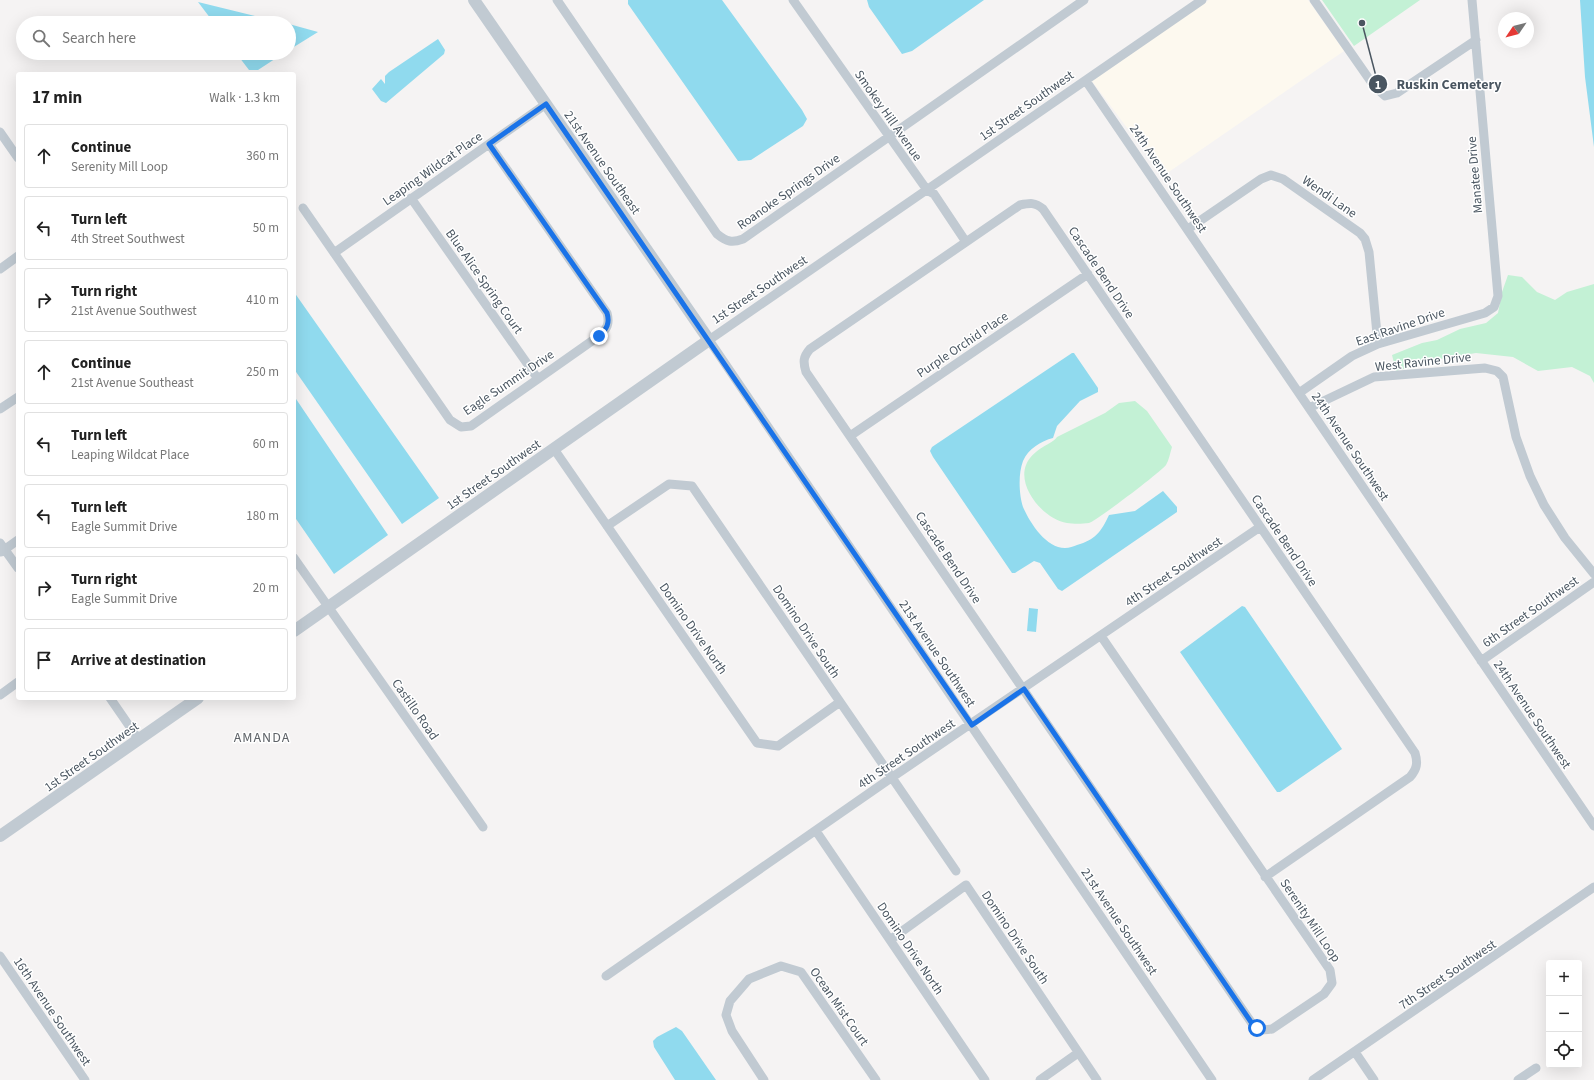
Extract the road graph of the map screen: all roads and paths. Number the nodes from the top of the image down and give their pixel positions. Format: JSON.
{"nodes":[{"id":1,"x":474,"y":0,"type":"edge"},
{"id":2,"x":557,"y":0,"type":"edge"},
{"id":3,"x":793,"y":0,"type":"edge"},
{"id":4,"x":1084,"y":0,"type":"edge"},
{"id":5,"x":1202,"y":0,"type":"edge"},
{"id":6,"x":1314,"y":0,"type":"edge"},
{"id":7,"x":1472,"y":0,"type":"edge"},
{"id":8,"x":1476,"y":40,"type":"junction"},
{"id":9,"x":1086,"y":81,"type":"junction"},
{"id":10,"x":546,"y":104,"type":"junction"},
{"id":11,"x":0,"y":132,"type":"edge"},
{"id":12,"x":889,"y":136,"type":"junction"},
{"id":13,"x":489,"y":144,"type":"junction"},
{"id":14,"x":16,"y":155,"type":"edge"},
{"id":15,"x":927,"y":190,"type":"junction"},
{"id":16,"x":411,"y":198,"type":"junction"},
{"id":17,"x":303,"y":208,"type":"dead end"},
{"id":18,"x":1188,"y":229,"type":"junction"},
{"id":19,"x":966,"y":242,"type":"junction"},
{"id":20,"x":334,"y":253,"type":"junction"},
{"id":21,"x":16,"y":257,"type":"edge"},
{"id":22,"x":0,"y":268,"type":"edge"},
{"id":23,"x":1088,"y":274,"type":"junction"},
{"id":24,"x":1494,"y":307,"type":"joint"},
{"id":25,"x":709,"y":340,"type":"junction"},
{"id":26,"x":1378,"y":344,"type":"junction"},
{"id":27,"x":538,"y":379,"type":"junction"},
{"id":28,"x":1299,"y":393,"type":"junction"},
{"id":29,"x":16,"y":398,"type":"edge"},
{"id":30,"x":1310,"y":408,"type":"junction"},
{"id":31,"x":0,"y":409,"type":"edge"},
{"id":32,"x":850,"y":436,"type":"junction"},
{"id":33,"x":554,"y":448,"type":"junction"},
{"id":34,"x":607,"y":526,"type":"junction"},
{"id":35,"x":1260,"y":527,"type":"junction"},
{"id":36,"x":16,"y":541,"type":"edge"},
{"id":37,"x":2,"y":548,"type":"edge"},
{"id":38,"x":296,"y":561,"type":"edge"},
{"id":39,"x":16,"y":566,"type":"edge"},
{"id":40,"x":1594,"y":574,"type":"edge"},
{"id":41,"x":1594,"y":582,"type":"edge"},
{"id":42,"x":328,"y":607,"type":"junction"},
{"id":43,"x":296,"y":630,"type":"edge"},
{"id":44,"x":1101,"y":636,"type":"junction"},
{"id":45,"x":1481,"y":661,"type":"junction"},
{"id":46,"x":16,"y":683,"type":"edge"},
{"id":47,"x":1024,"y":689,"type":"junction"},
{"id":48,"x":0,"y":695,"type":"edge"},
{"id":49,"x":111,"y":700,"type":"edge"},
{"id":50,"x":195,"y":700,"type":"edge"},
{"id":51,"x":840,"y":702,"type":"junction"},
{"id":52,"x":972,"y":725,"type":"junction"},
{"id":53,"x":139,"y":740,"type":"junction"},
{"id":54,"x":891,"y":778,"type":"junction"},
{"id":55,"x":1594,"y":826,"type":"edge"},
{"id":56,"x":483,"y":827,"type":"dead end"},
{"id":57,"x":816,"y":831,"type":"junction"},
{"id":58,"x":0,"y":836,"type":"edge"},
{"id":59,"x":956,"y":871,"type":"dead end"},
{"id":60,"x":1266,"y":877,"type":"junction"},
{"id":61,"x":1594,"y":887,"type":"edge"},
{"id":62,"x":890,"y":940,"type":"junction"},
{"id":63,"x":0,"y":956,"type":"edge"},
{"id":64,"x":606,"y":976,"type":"dead end"},
{"id":65,"x":1355,"y":1052,"type":"junction"},
{"id":66,"x":1078,"y":1053,"type":"junction"},
{"id":67,"x":1536,"y":1068,"type":"dead end"},
{"id":68,"x":85,"y":1080,"type":"edge"},
{"id":69,"x":764,"y":1080,"type":"edge"},
{"id":70,"x":876,"y":1080,"type":"edge"},
{"id":71,"x":985,"y":1080,"type":"edge"},
{"id":72,"x":1040,"y":1080,"type":"edge"},
{"id":73,"x":1097,"y":1080,"type":"edge"},
{"id":74,"x":1212,"y":1080,"type":"edge"},
{"id":75,"x":1313,"y":1080,"type":"edge"},
{"id":76,"x":1374,"y":1080,"type":"edge"},
{"id":77,"x":1518,"y":1080,"type":"edge"}],
"edges":[{"from":1,"to":10,"type":"street","name":"21st Avenue Southeast"},
{"from":2,"to":12,"type":"street","name":"Roanoke Springs Drive"},
{"from":3,"to":12,"type":"street","name":"Smokey Hill Avenue"},
{"from":4,"to":12,"type":"street","name":"Roanoke Springs Drive"},
{"from":5,"to":9,"type":"street","name":"1st Street Southwest"},
{"from":6,"to":8,"type":"street"},
{"from":7,"to":8,"type":"street","name":"Manatee Drive"},
{"from":8,"to":24,"type":"street","name":"Manatee Drive"},
{"from":9,"to":15,"type":"street","name":"1st Street Southwest"},
{"from":9,"to":18,"type":"street","name":"24th Avenue Southwest"},
{"from":10,"to":13,"type":"street","name":"Leaping Wildcat Place"},
{"from":10,"to":25,"type":"street","name":"21st Avenue Southeast"},
{"from":11,"to":14,"type":"street"},
{"from":12,"to":15,"type":"street","name":"Smokey Hill Avenue"},
{"from":13,"to":16,"type":"street","name":"Leaping Wildcat Place"},
{"from":13,"to":27,"type":"street","name":"Eagle Summit Drive"},
{"from":15,"to":19,"type":"street","name":"Smokey Hill Avenue"},
{"from":15,"to":25,"type":"street","name":"1st Street Southwest"},
{"from":16,"to":20,"type":"street","name":"Leaping Wildcat Place"},
{"from":16,"to":27,"type":"street","name":"Blue Alice Spring Court"},
{"from":17,"to":20,"type":"street","name":"Eagle Summit Drive"},
{"from":18,"to":26,"type":"street","name":"Wendi Lane"},
{"from":18,"to":28,"type":"street","name":"24th Avenue Southwest"},
{"from":19,"to":23,"type":"street","name":"Cascade Bend Drive"},
{"from":19,"to":32,"type":"street","name":"Cascade Bend Drive"},
{"from":20,"to":27,"type":"street","name":"Eagle Summit Drive"},
{"from":21,"to":22,"type":"street"},
{"from":23,"to":32,"type":"street","name":"Purple Orchid Place"},
{"from":23,"to":35,"type":"street","name":"Cascade Bend Drive"},
{"from":24,"to":26,"type":"street","name":"East Ravine Drive"},
{"from":25,"to":33,"type":"street","name":"1st Street Southwest"},
{"from":25,"to":52,"type":"street","name":"21st Avenue Southwest"},
{"from":26,"to":28,"type":"street","name":"East Ravine Drive"},
{"from":28,"to":30,"type":"street","name":"24th Avenue Southwest"},
{"from":29,"to":31,"type":"street"},
{"from":30,"to":40,"type":"street","name":"West Ravine Drive"},
{"from":30,"to":45,"type":"street","name":"24th Avenue Southwest"},
{"from":32,"to":47,"type":"street","name":"Cascade Bend Drive"},
{"from":33,"to":34,"type":"street","name":"Domino Drive North"},
{"from":33,"to":42,"type":"street","name":"1st Street Southwest"},
{"from":34,"to":51,"type":"street","name":"Domino Drive South"},
{"from":34,"to":51,"type":"street","name":"Domino Drive North"},
{"from":35,"to":44,"type":"street","name":"4th Street Southwest"},
{"from":35,"to":60,"type":"street","name":"Cascade Bend Drive"},
{"from":36,"to":37,"type":"street"},
{"from":37,"to":39,"type":"street"},
{"from":38,"to":42,"type":"street","name":"Castillo Road"},
{"from":41,"to":45,"type":"street","name":"6th Street Southwest"},
{"from":42,"to":43,"type":"street","name":"1st Street Southwest"},
{"from":42,"to":56,"type":"street","name":"Castillo Road"},
{"from":44,"to":47,"type":"street","name":"4th Street Southwest"},
{"from":44,"to":60,"type":"street","name":"Serenity Mill Loop"},
{"from":45,"to":55,"type":"street","name":"24th Avenue Southwest"},
{"from":46,"to":48,"type":"street"},
{"from":47,"to":52,"type":"street","name":"4th Street Southwest"},
{"from":47,"to":60,"type":"street","name":"Serenity Mill Loop"},
{"from":49,"to":53,"type":"street"},
{"from":50,"to":53,"type":"street","name":"1st Street Southwest"},
{"from":51,"to":54,"type":"street","name":"Domino Drive South"},
{"from":52,"to":54,"type":"street","name":"4th Street Southwest"},
{"from":52,"to":74,"type":"street","name":"21st Avenue Southwest"},
{"from":53,"to":58,"type":"street","name":"1st Street Southwest"},
{"from":54,"to":57,"type":"street","name":"4th Street Southwest"},
{"from":54,"to":59,"type":"street","name":"Domino Drive South"},
{"from":57,"to":62,"type":"street","name":"Domino Drive North"},
{"from":57,"to":64,"type":"street","name":"4th Street Southwest"},
{"from":61,"to":65,"type":"street","name":"7th Street Southwest"},
{"from":62,"to":66,"type":"street","name":"Domino Drive South"},
{"from":62,"to":71,"type":"street","name":"Domino Drive North"},
{"from":63,"to":68,"type":"street","name":"16th Avenue Southwest"},
{"from":65,"to":75,"type":"street","name":"7th Street Southwest"},
{"from":65,"to":76,"type":"street"},
{"from":66,"to":72,"type":"street"},
{"from":66,"to":73,"type":"street","name":"Domino Drive South"},
{"from":67,"to":77,"type":"street"},
{"from":69,"to":70,"type":"street","name":"Ocean Mist Court"}]}
